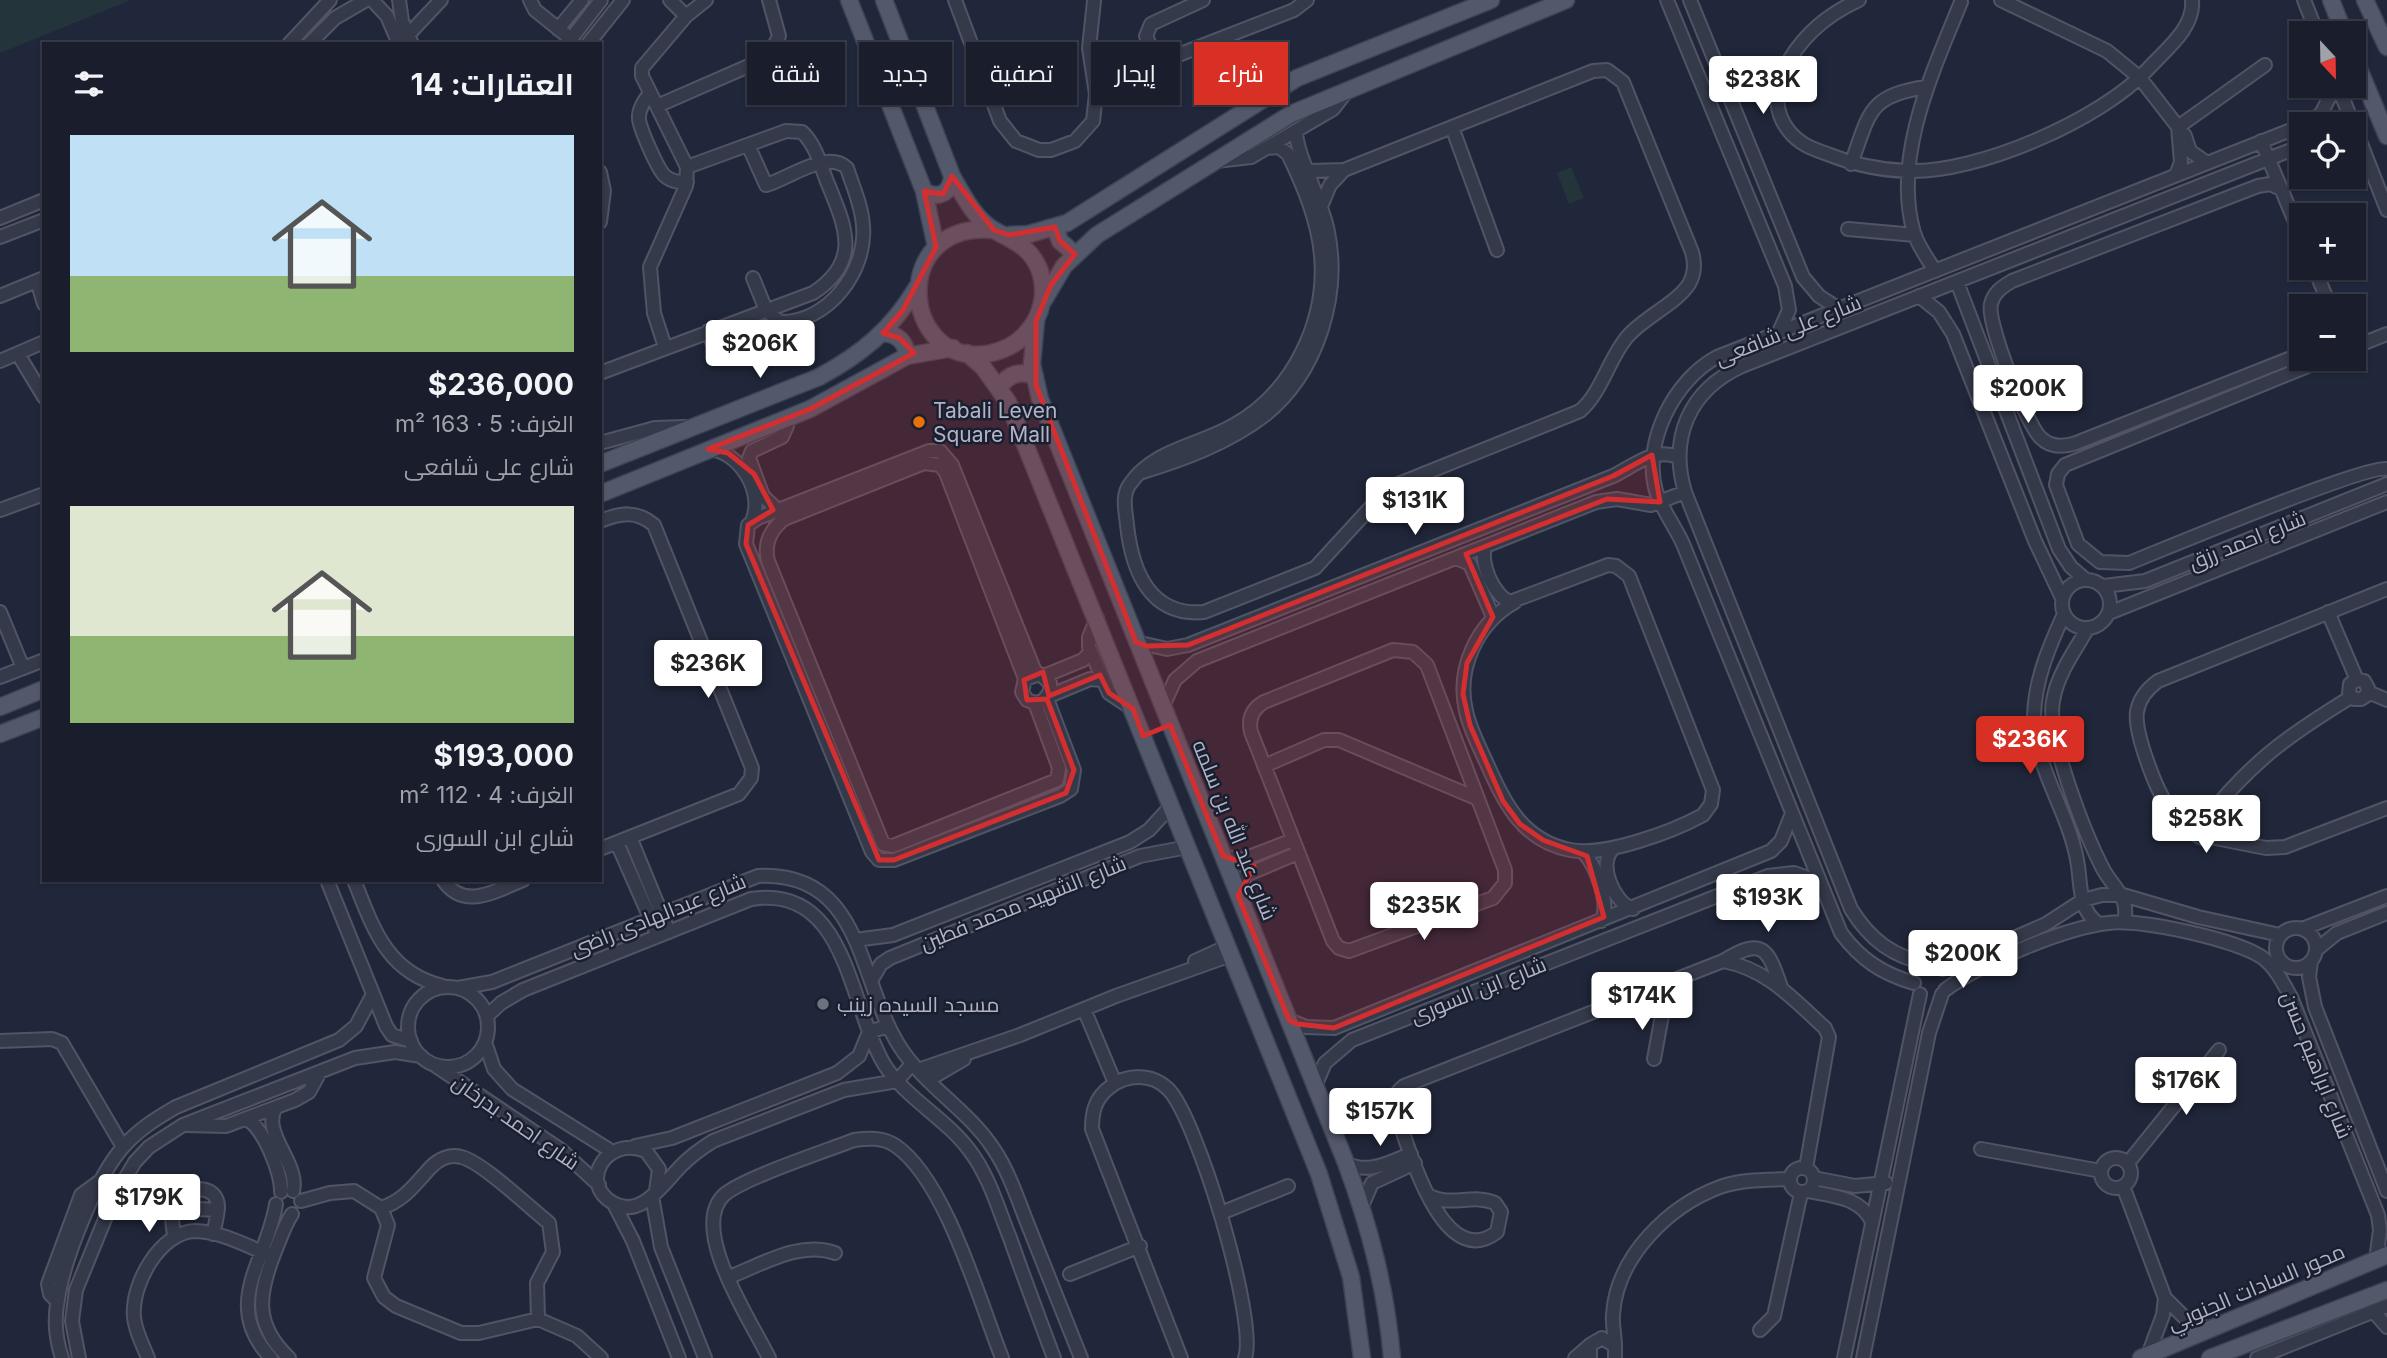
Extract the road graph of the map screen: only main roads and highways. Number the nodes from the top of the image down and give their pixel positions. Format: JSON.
{"nodes":[{"id":1,"x":849,"y":0,"type":"edge"},
{"id":2,"x":884,"y":0,"type":"edge"},
{"id":3,"x":1491,"y":0,"type":"edge"},
{"id":4,"x":1566,"y":0,"type":"edge"},
{"id":5,"x":2331,"y":0,"type":"edge"},
{"id":6,"x":2366,"y":0,"type":"edge"},
{"id":7,"x":2339,"y":21,"type":"edge"},
{"id":8,"x":2387,"y":47,"type":"edge"},
{"id":9,"x":2366,"y":93,"type":"edge"},
{"id":10,"x":2387,"y":136,"type":"edge"},
{"id":11,"x":952,"y":176,"type":"junction"},
{"id":12,"x":924,"y":191,"type":"junction"},
{"id":13,"x":1055,"y":227,"type":"junction"},
{"id":14,"x":1002,"y":233,"type":"junction"},
{"id":15,"x":936,"y":247,"type":"junction"},
{"id":16,"x":1075,"y":254,"type":"junction"},
{"id":17,"x":917,"y":287,"type":"junction"},
{"id":18,"x":1039,"y":313,"type":"junction"},
{"id":19,"x":883,"y":333,"type":"junction"},
{"id":20,"x":960,"y":351,"type":"junction"},
{"id":21,"x":907,"y":356,"type":"junction"},
{"id":22,"x":1035,"y":376,"type":"junction"},
{"id":23,"x":999,"y":387,"type":"junction"},
{"id":24,"x":602,"y":463,"type":"edge"},
{"id":25,"x":602,"y":493,"type":"edge"},
{"id":26,"x":42,"y":690,"type":"edge"},
{"id":27,"x":0,"y":706,"type":"edge"},
{"id":28,"x":42,"y":718,"type":"edge"},
{"id":29,"x":1170,"y":725,"type":"junction"},
{"id":30,"x":0,"y":734,"type":"edge"},
{"id":31,"x":1143,"y":736,"type":"junction"},
{"id":32,"x":2381,"y":1257,"type":"edge"},
{"id":33,"x":2387,"y":1290,"type":"edge"},
{"id":34,"x":2144,"y":1357,"type":"edge"},
{"id":35,"x":1362,"y":1358,"type":"edge"},
{"id":36,"x":1392,"y":1358,"type":"edge"},
{"id":37,"x":2210,"y":1358,"type":"edge"}],
"edges":[{"from":1,"to":12,"type":"main road"},
{"from":2,"to":11,"type":"main road"},
{"from":3,"to":13,"type":"main road"},
{"from":4,"to":16,"type":"main road"},
{"from":5,"to":7,"type":"main road"},
{"from":6,"to":8,"type":"main road"},
{"from":9,"to":10,"type":"main road"},
{"from":11,"to":12,"type":"main road"},
{"from":11,"to":14,"type":"main road"},
{"from":12,"to":15,"type":"main road"},
{"from":13,"to":14,"type":"main road"},
{"from":13,"to":16,"type":"main road"},
{"from":14,"to":15,"type":"main road"},
{"from":14,"to":18,"type":"main road"},
{"from":15,"to":17,"type":"main road"},
{"from":16,"to":18,"type":"main road"},
{"from":17,"to":19,"type":"main road"},
{"from":17,"to":20,"type":"main road"},
{"from":18,"to":20,"type":"main road"},
{"from":18,"to":22,"type":"main road","name":"شارع عبد الله بن سلمه"},
{"from":19,"to":21,"type":"main road"},
{"from":19,"to":24,"type":"main road"},
{"from":20,"to":21,"type":"main road"},
{"from":20,"to":23,"type":"main road"},
{"from":21,"to":25,"type":"main road"},
{"from":22,"to":23,"type":"main road"},
{"from":22,"to":29,"type":"main road","name":"شارع عبد الله بن سلمه"},
{"from":23,"to":31,"type":"main road"},
{"from":26,"to":27,"type":"main road"},
{"from":28,"to":30,"type":"main road"},
{"from":29,"to":31,"type":"main road"},
{"from":29,"to":36,"type":"main road","name":"شارع عبد الله بن سلمه"},
{"from":31,"to":35,"type":"main road"},
{"from":32,"to":34,"type":"main road","name":"محور السادات الجنوبي"},
{"from":33,"to":37,"type":"main road"}]}
